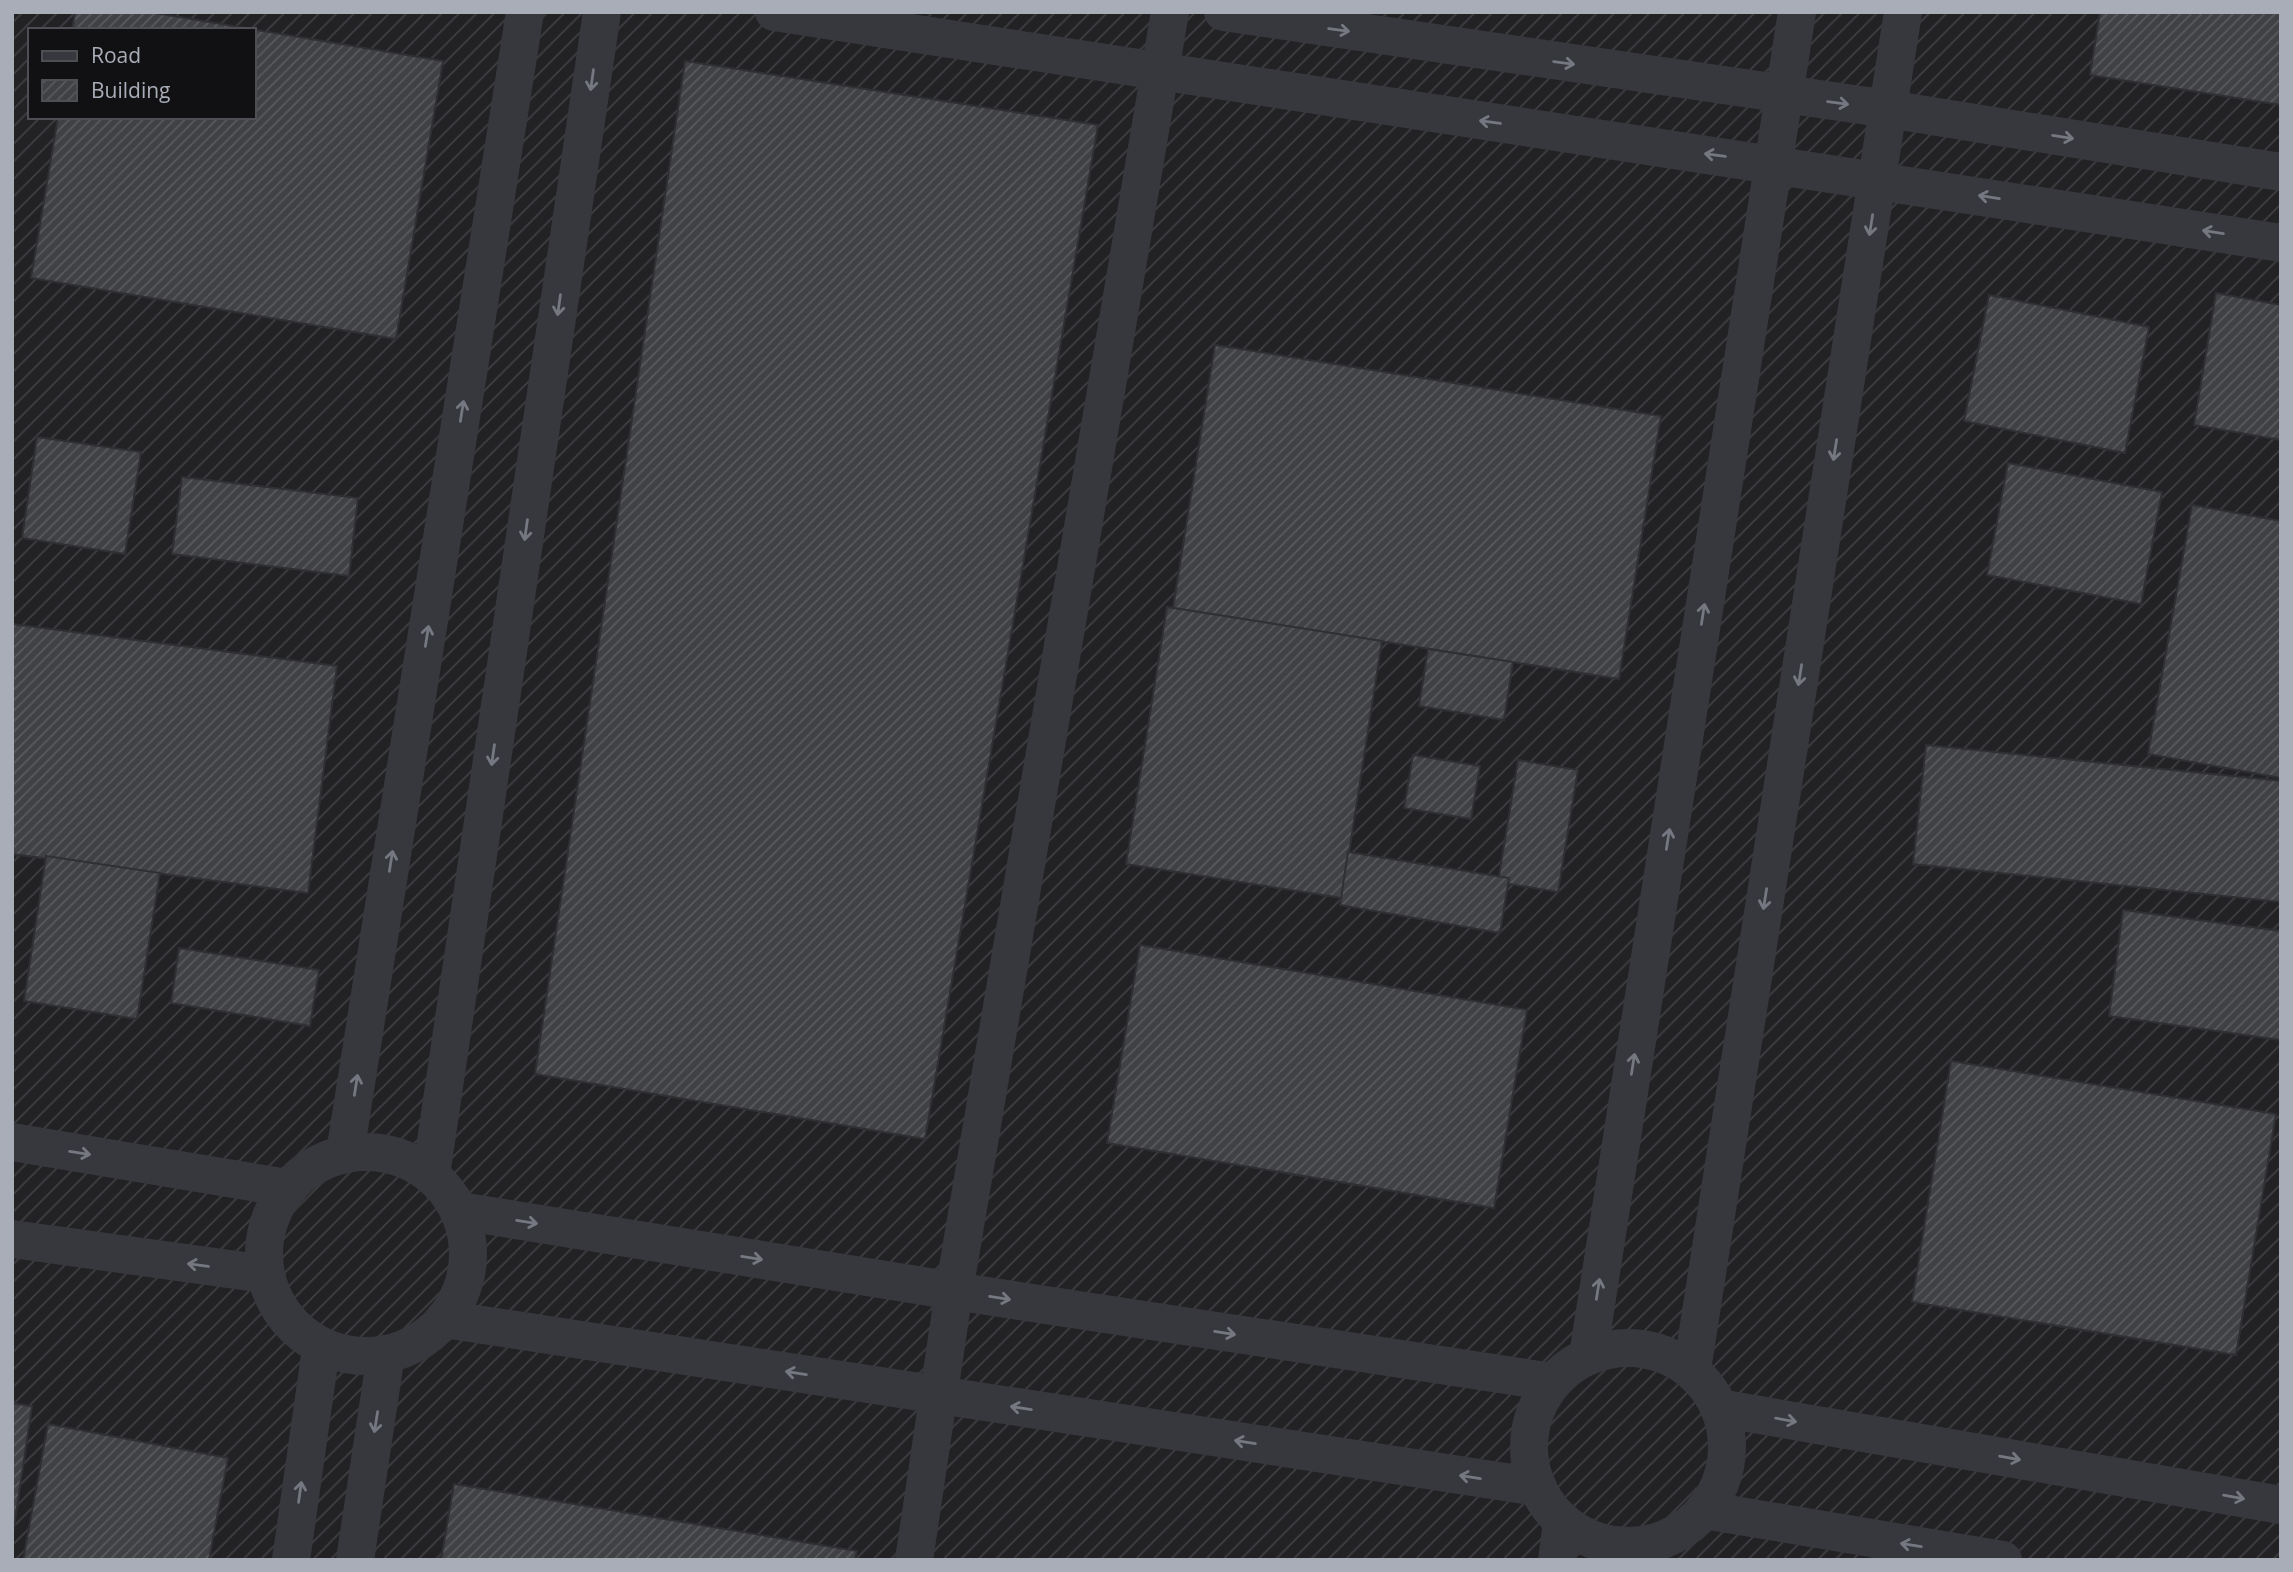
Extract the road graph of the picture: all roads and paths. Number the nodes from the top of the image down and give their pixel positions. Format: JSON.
{"nodes":[{"id":1,"x":525,"y":12,"type":"edge"},
{"id":2,"x":602,"y":12,"type":"edge"},
{"id":3,"x":774,"y":12,"type":"edge"},
{"id":4,"x":1170,"y":12,"type":"edge"},
{"id":5,"x":1223,"y":12,"type":"edge"},
{"id":6,"x":1797,"y":12,"type":"edge"},
{"id":7,"x":1903,"y":12,"type":"edge"},
{"id":8,"x":1162,"y":75,"type":"junction"},
{"id":9,"x":1784,"y":96,"type":"junction"},
{"id":10,"x":1888,"y":109,"type":"junction"},
{"id":11,"x":1773,"y":164,"type":"junction"},
{"id":12,"x":2281,"y":172,"type":"edge"},
{"id":13,"x":1878,"y":179,"type":"junction"},
{"id":14,"x":2281,"y":243,"type":"edge"},
{"id":15,"x":12,"y":1142,"type":"edge"},
{"id":16,"x":345,"y":1153,"type":"junction"},
{"id":17,"x":431,"y":1175,"type":"junction"},
{"id":18,"x":287,"y":1188,"type":"junction"},
{"id":19,"x":460,"y":1211,"type":"junction"},
{"id":20,"x":12,"y":1239,"type":"edge"},
{"id":21,"x":265,"y":1274,"type":"junction"},
{"id":22,"x":954,"y":1291,"type":"junction"},
{"id":23,"x":444,"y":1319,"type":"junction"},
{"id":24,"x":321,"y":1349,"type":"junction"},
{"id":25,"x":386,"y":1354,"type":"junction"},
{"id":26,"x":1588,"y":1356,"type":"junction"},
{"id":27,"x":1692,"y":1370,"type":"junction"},
{"id":28,"x":1552,"y":1382,"type":"junction"},
{"id":29,"x":938,"y":1395,"type":"junction"},
{"id":30,"x":1719,"y":1408,"type":"junction"},
{"id":31,"x":1538,"y":1487,"type":"junction"},
{"id":32,"x":2281,"y":1505,"type":"edge"},
{"id":33,"x":1704,"y":1510,"type":"junction"},
{"id":34,"x":1562,"y":1522,"type":"junction"},
{"id":35,"x":1647,"y":1552,"type":"edge"},
{"id":36,"x":291,"y":1560,"type":"edge"},
{"id":37,"x":355,"y":1560,"type":"edge"},
{"id":38,"x":914,"y":1560,"type":"edge"},
{"id":39,"x":1557,"y":1560,"type":"edge"},
{"id":40,"x":2003,"y":1560,"type":"edge"}],
"edges":[{"from":16,"to":1,"type":"street","one_way":true},
{"from":2,"to":17,"type":"street","one_way":true},
{"from":3,"to":8,"type":"street"},
{"from":4,"to":8,"type":"street"},
{"from":5,"to":9,"type":"street","one_way":true},
{"from":6,"to":9,"type":"street"},
{"from":7,"to":10,"type":"street"},
{"from":11,"to":8,"type":"street","one_way":true},
{"from":8,"to":22,"type":"street"},
{"from":9,"to":10,"type":"street","one_way":true},
{"from":9,"to":11,"type":"street"},
{"from":10,"to":12,"type":"street","one_way":true},
{"from":10,"to":13,"type":"street"},
{"from":11,"to":13,"type":"street"},
{"from":26,"to":11,"type":"street","one_way":true},
{"from":14,"to":13,"type":"street","one_way":true},
{"from":13,"to":27,"type":"street","one_way":true},
{"from":15,"to":18,"type":"street","one_way":true},
{"from":16,"to":17,"type":"street"},
{"from":16,"to":18,"type":"street"},
{"from":17,"to":19,"type":"street"},
{"from":18,"to":21,"type":"street"},
{"from":19,"to":22,"type":"street","one_way":true},
{"from":19,"to":23,"type":"street"},
{"from":21,"to":20,"type":"street","one_way":true},
{"from":21,"to":24,"type":"street"},
{"from":22,"to":28,"type":"street","one_way":true},
{"from":22,"to":29,"type":"street"},
{"from":23,"to":25,"type":"street"},
{"from":29,"to":23,"type":"street","one_way":true},
{"from":24,"to":25,"type":"street"},
{"from":36,"to":24,"type":"street","one_way":true},
{"from":25,"to":37,"type":"street","one_way":true},
{"from":26,"to":27,"type":"street"},
{"from":26,"to":28,"type":"street"},
{"from":27,"to":30,"type":"street"},
{"from":28,"to":31,"type":"street"},
{"from":31,"to":29,"type":"street","one_way":true},
{"from":29,"to":38,"type":"street"},
{"from":30,"to":32,"type":"street","one_way":true},
{"from":30,"to":33,"type":"street"},
{"from":31,"to":34,"type":"street"},
{"from":33,"to":35,"type":"street"},
{"from":40,"to":33,"type":"street","one_way":true},
{"from":34,"to":35,"type":"street"},
{"from":34,"to":39,"type":"street"}]}
